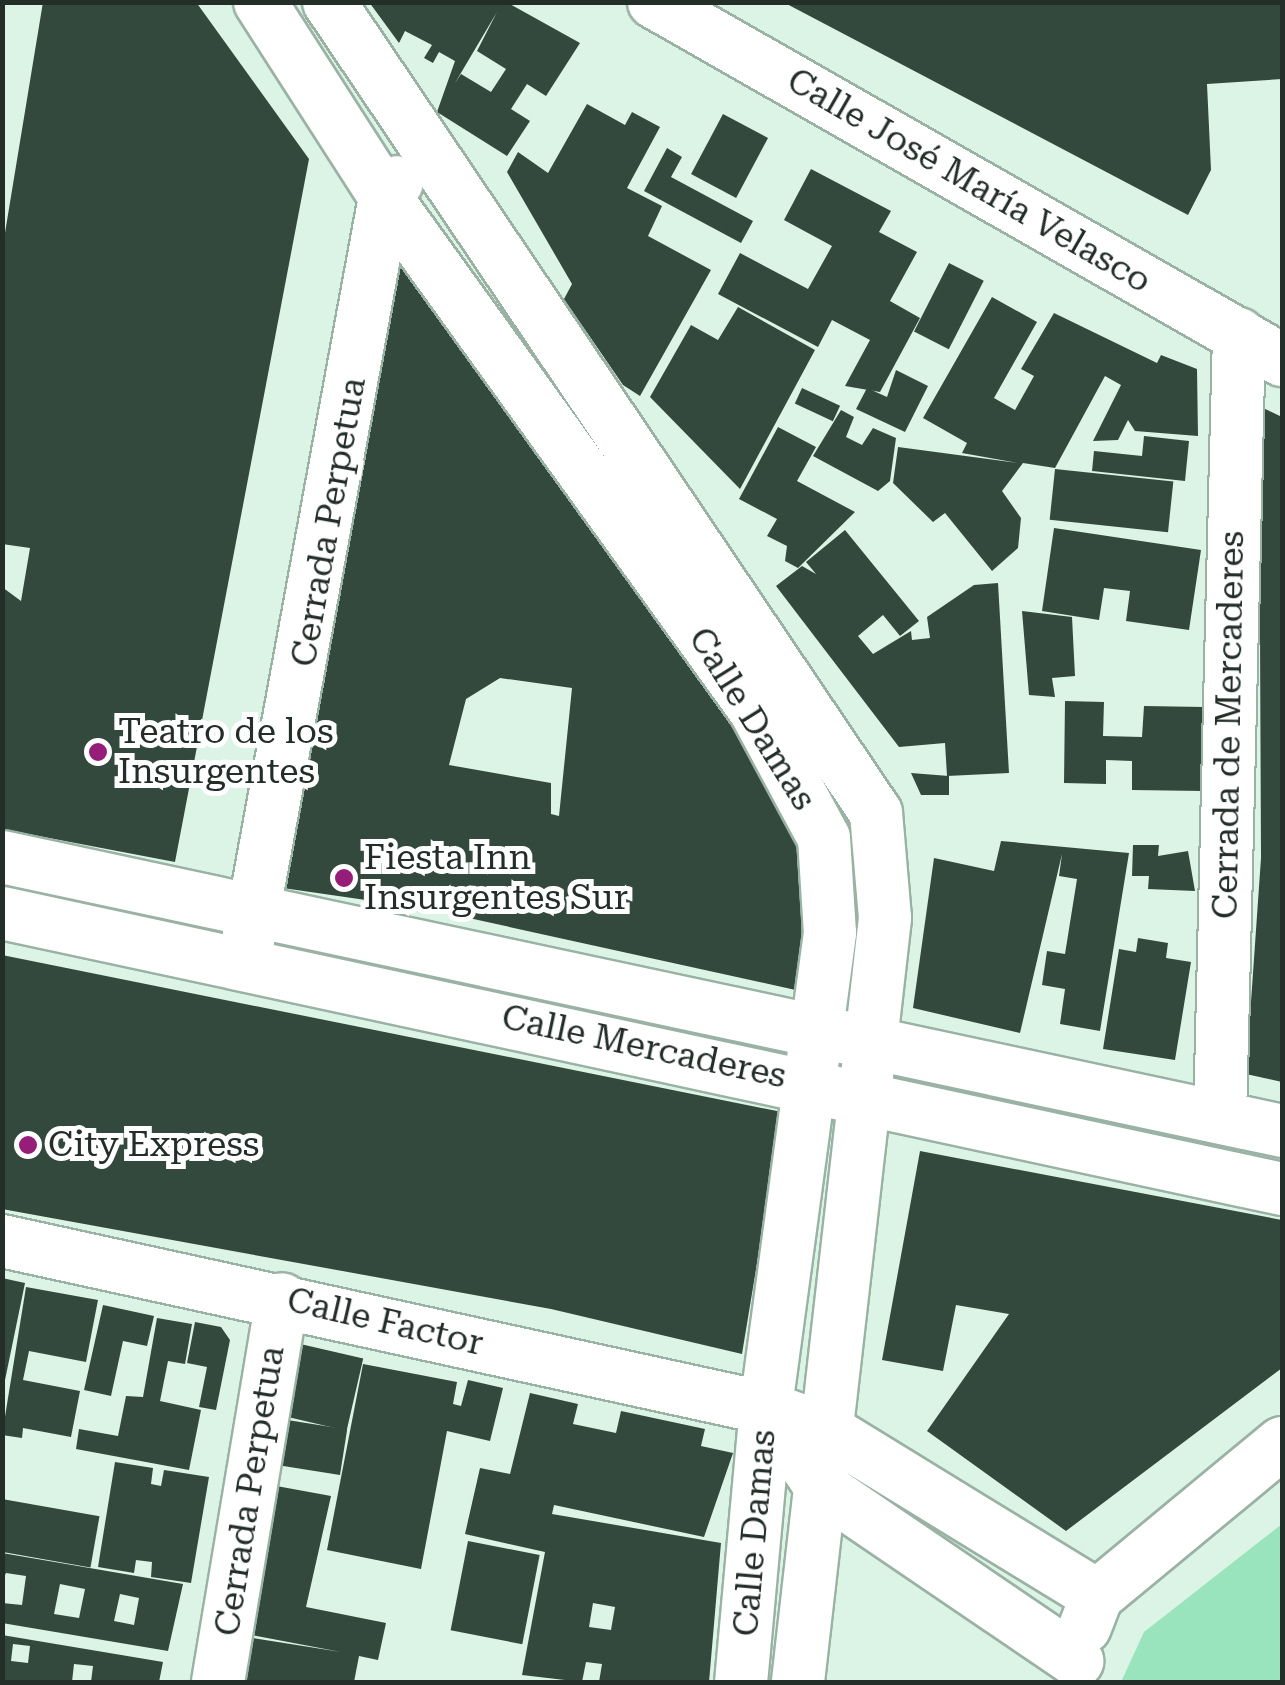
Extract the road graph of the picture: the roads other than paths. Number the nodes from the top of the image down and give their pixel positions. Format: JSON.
{"nodes":[{"id":1,"x":260,"y":2,"type":"edge"},
{"id":2,"x":330,"y":2,"type":"edge"},
{"id":3,"x":654,"y":2,"type":"edge"},
{"id":4,"x":426,"y":146,"type":"junction"},
{"id":5,"x":385,"y":197,"type":"junction"},
{"id":6,"x":1239,"y":334,"type":"junction"},
{"id":7,"x":1282,"y":360,"type":"edge"},
{"id":8,"x":2,"y":856,"type":"edge"},
{"id":9,"x":259,"y":888,"type":"junction"},
{"id":10,"x":2,"y":913,"type":"edge"},
{"id":11,"x":244,"y":964,"type":"junction"},
{"id":12,"x":820,"y":1029,"type":"junction"},
{"id":13,"x":873,"y":1040,"type":"junction"},
{"id":14,"x":813,"y":1082,"type":"junction"},
{"id":15,"x":866,"y":1093,"type":"junction"},
{"id":16,"x":1220,"y":1117,"type":"junction"},
{"id":17,"x":1282,"y":1131,"type":"edge"},
{"id":18,"x":1282,"y":1190,"type":"edge"},
{"id":19,"x":2,"y":1241,"type":"edge"},
{"id":20,"x":282,"y":1299,"type":"junction"},
{"id":21,"x":766,"y":1408,"type":"junction"},
{"id":22,"x":825,"y":1429,"type":"junction"},
{"id":23,"x":1282,"y":1444,"type":"edge"},
{"id":24,"x":822,"y":1487,"type":"junction"},
{"id":25,"x":1096,"y":1596,"type":"junction"},
{"id":26,"x":1076,"y":1672,"type":"edge"},
{"id":27,"x":218,"y":1682,"type":"edge"},
{"id":28,"x":741,"y":1682,"type":"edge"},
{"id":29,"x":798,"y":1682,"type":"edge"}],
"edges":[{"from":1,"to":5,"type":"street","name":"Calle Damas"},
{"from":2,"to":4,"type":"street","name":"Calle Damas"},
{"from":3,"to":6,"type":"street","name":"Calle José María Velasco"},
{"from":4,"to":5,"type":"street"},
{"from":4,"to":13,"type":"street","name":"Calle Damas"},
{"from":5,"to":9,"type":"street","name":"Cerrada Perpetua"},
{"from":5,"to":12,"type":"street","name":"Calle Damas"},
{"from":6,"to":7,"type":"street","name":"Calle José María Velasco"},
{"from":6,"to":16,"type":"street","name":"Cerrada de Mercaderes"},
{"from":8,"to":9,"type":"street","name":"Calle Mercaderes"},
{"from":9,"to":11,"type":"street","name":"Cerrada Perpetua"},
{"from":9,"to":12,"type":"street","name":"Calle Mercaderes"},
{"from":10,"to":11,"type":"street","name":"Calle Mercaderes"},
{"from":11,"to":14,"type":"street","name":"Calle Mercaderes"},
{"from":12,"to":13,"type":"street","name":"Calle Mercaderes"},
{"from":12,"to":14,"type":"street","name":"Calle Damas"},
{"from":13,"to":15,"type":"street","name":"Calle Damas"},
{"from":13,"to":16,"type":"street","name":"Calle Mercaderes"},
{"from":14,"to":15,"type":"street","name":"Calle Mercaderes"},
{"from":14,"to":21,"type":"street","name":"Calle Damas"},
{"from":15,"to":18,"type":"street","name":"Calle Mercaderes"},
{"from":15,"to":22,"type":"street","name":"Calle Damas"},
{"from":16,"to":17,"type":"street","name":"Calle Mercaderes"},
{"from":19,"to":20,"type":"street","name":"Calle Factor"},
{"from":20,"to":21,"type":"street","name":"Calle Factor"},
{"from":20,"to":27,"type":"street","name":"Cerrada Perpetua"},
{"from":21,"to":22,"type":"street","name":"Calle Factor"},
{"from":21,"to":24,"type":"street"},
{"from":21,"to":28,"type":"street","name":"Calle Damas"},
{"from":22,"to":24,"type":"street","name":"Calle Damas"},
{"from":22,"to":25,"type":"street","name":"Calle Factor"},
{"from":23,"to":25,"type":"street"},
{"from":24,"to":26,"type":"street"},
{"from":24,"to":29,"type":"street","name":"Calle Damas"},
{"from":25,"to":26,"type":"street"}]}
